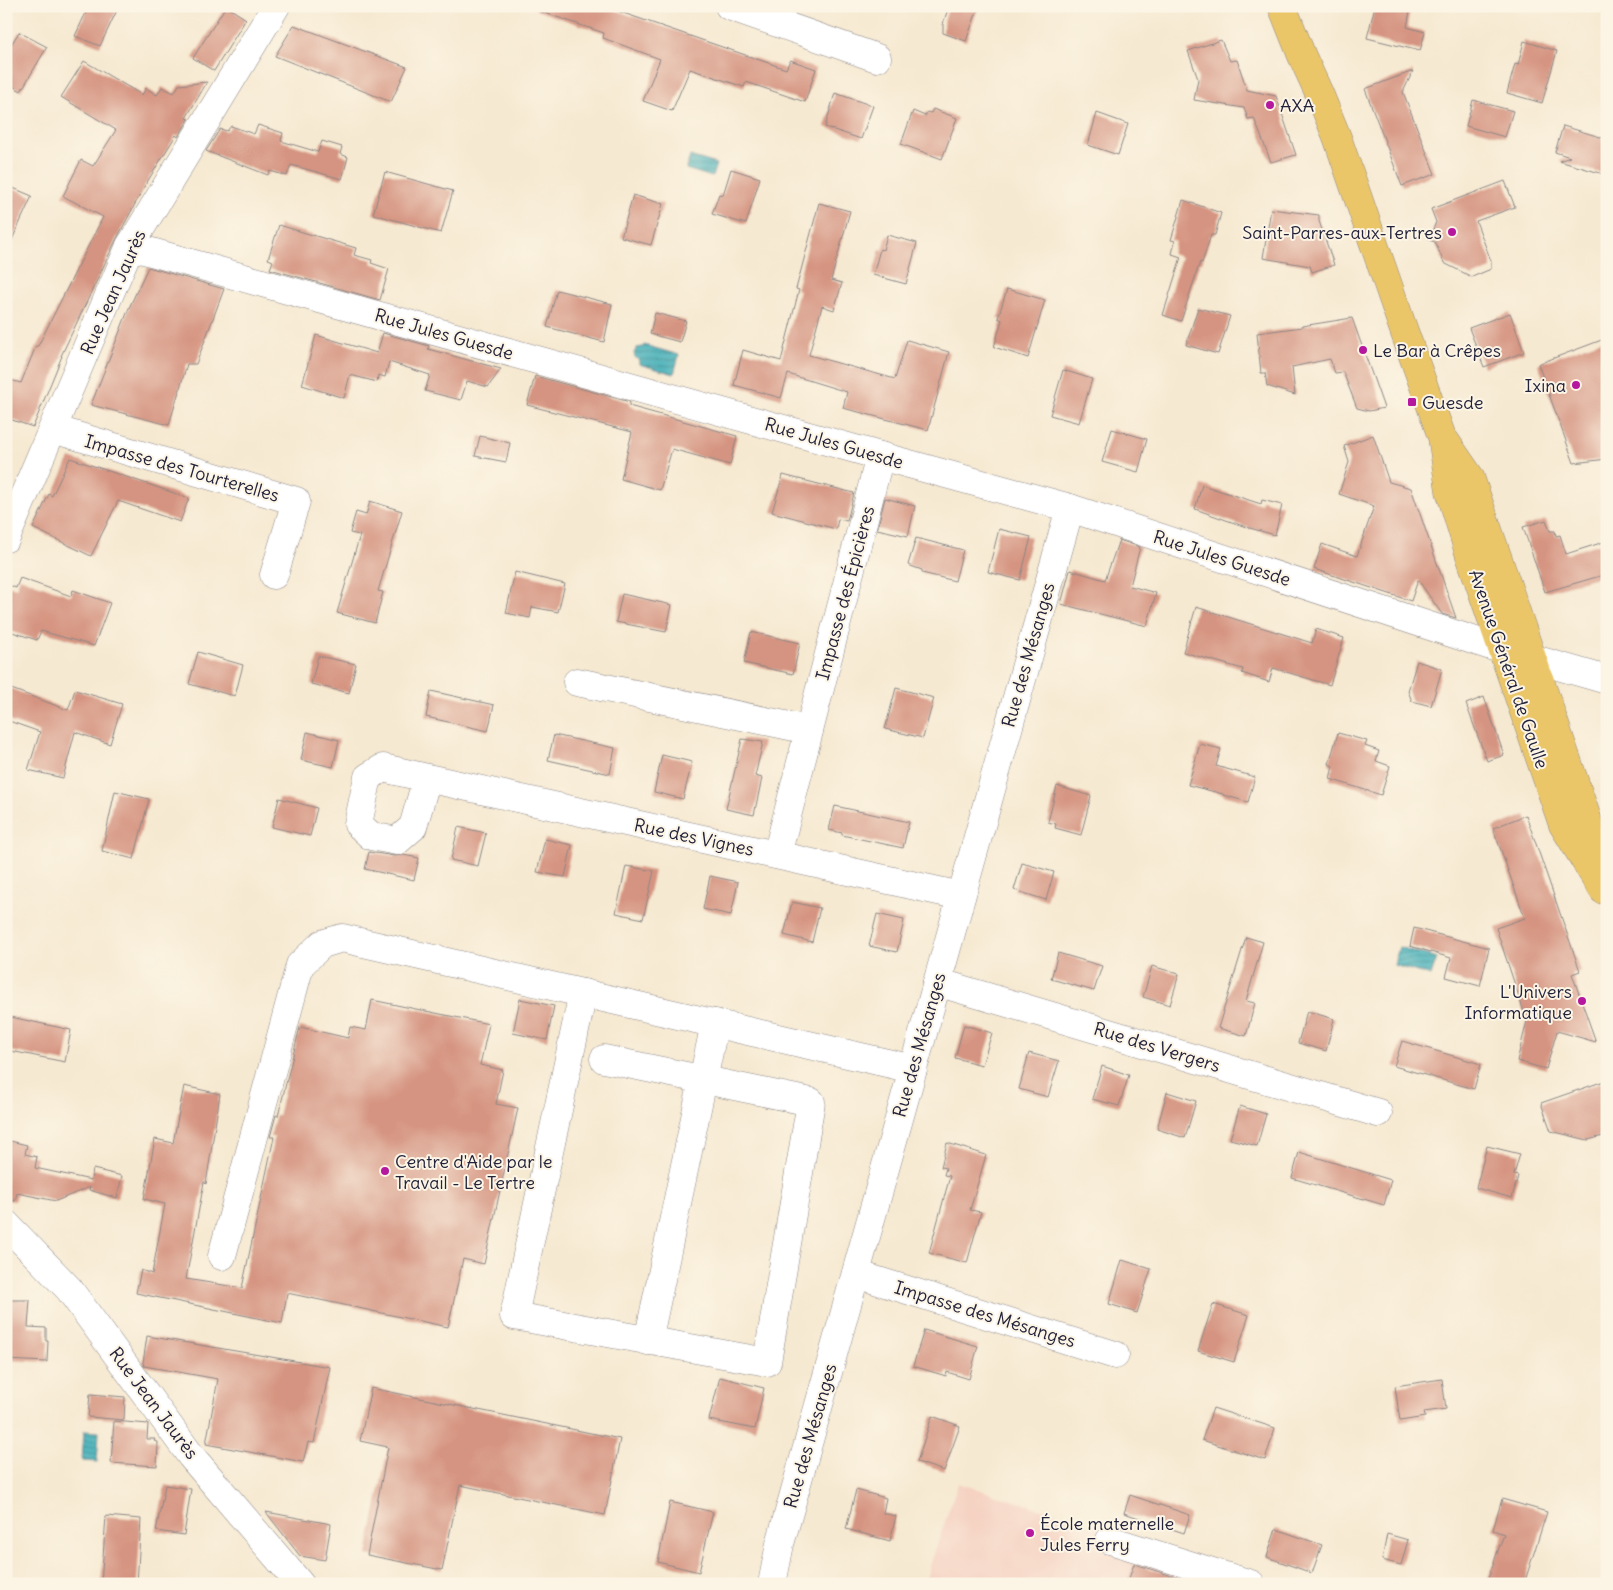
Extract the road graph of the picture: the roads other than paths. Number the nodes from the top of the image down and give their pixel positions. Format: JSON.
{"nodes":[{"id":1,"x":276,"y":6,"type":"edge"},
{"id":2,"x":729,"y":6,"type":"edge"},
{"id":3,"x":1282,"y":6,"type":"edge"},
{"id":4,"x":877,"y":58,"type":"dead end"},
{"id":5,"x":130,"y":246,"type":"junction"},
{"id":6,"x":53,"y":429,"type":"junction"},
{"id":7,"x":1442,"y":437,"type":"junction"},
{"id":8,"x":880,"y":456,"type":"junction"},
{"id":9,"x":1070,"y":508,"type":"junction"},
{"id":10,"x":6,"y":538,"type":"edge"},
{"id":11,"x":274,"y":575,"type":"dead end"},
{"id":12,"x":1503,"y":650,"type":"junction"},
{"id":13,"x":1532,"y":658,"type":"junction"},
{"id":14,"x":1607,"y":680,"type":"edge"},
{"id":15,"x":577,"y":682,"type":"dead end"},
{"id":16,"x":809,"y":730,"type":"junction"},
{"id":17,"x":427,"y":778,"type":"dead end"},
{"id":18,"x":777,"y":855,"type":"junction"},
{"id":19,"x":961,"y":896,"type":"junction"},
{"id":20,"x":1605,"y":896,"type":"edge"},
{"id":21,"x":937,"y":982,"type":"junction"},
{"id":22,"x":583,"y":993,"type":"junction"},
{"id":23,"x":715,"y":1023,"type":"junction"},
{"id":24,"x":604,"y":1059,"type":"dead end"},
{"id":25,"x":913,"y":1069,"type":"junction"},
{"id":26,"x":702,"y":1079,"type":"junction"},
{"id":27,"x":1378,"y":1113,"type":"dead end"},
{"id":28,"x":6,"y":1224,"type":"edge"},
{"id":29,"x":222,"y":1256,"type":"dead end"},
{"id":30,"x":856,"y":1274,"type":"junction"},
{"id":31,"x":648,"y":1341,"type":"junction"},
{"id":32,"x":1115,"y":1355,"type":"dead end"},
{"id":33,"x":1110,"y":1540,"type":"dead end"},
{"id":34,"x":300,"y":1584,"type":"edge"},
{"id":35,"x":772,"y":1584,"type":"edge"},
{"id":36,"x":1251,"y":1584,"type":"edge"}],
"edges":[{"from":1,"to":5,"type":"street","name":"Rue Jean Jaurès"},
{"from":2,"to":4,"type":"street"},
{"from":3,"to":7,"type":"main road","name":"Avenue Général de Gaulle"},
{"from":5,"to":6,"type":"street","name":"Rue Jean Jaurès"},
{"from":5,"to":8,"type":"street","name":"Rue Jules Guesde"},
{"from":6,"to":10,"type":"street","name":"Rue Jean Jaurès"},
{"from":6,"to":11,"type":"street","name":"Impasse des Tourterelles"},
{"from":7,"to":12,"type":"main road","name":"Avenue Général de Gaulle"},
{"from":7,"to":13,"type":"main road","name":"Avenue Général de Gaulle"},
{"from":8,"to":9,"type":"street","name":"Rue Jules Guesde"},
{"from":8,"to":16,"type":"street","name":"Impasse des Épicières"},
{"from":9,"to":12,"type":"street","name":"Rue Jules Guesde"},
{"from":9,"to":19,"type":"street","name":"Rue des Mésanges"},
{"from":12,"to":13,"type":"street","name":"Rue Jules Guesde"},
{"from":12,"to":20,"type":"main road","name":"Avenue Général de Gaulle"},
{"from":13,"to":14,"type":"street","name":"Rue Jules Guesde"},
{"from":13,"to":20,"type":"main road","name":"Avenue Général de Gaulle"},
{"from":15,"to":16,"type":"street"},
{"from":16,"to":18,"type":"street","name":"Impasse des Épicières"},
{"from":17,"to":18,"type":"street","name":"Rue des Vignes"},
{"from":18,"to":19,"type":"street","name":"Rue des Vignes"},
{"from":19,"to":21,"type":"street","name":"Rue des Mésanges"},
{"from":21,"to":25,"type":"street","name":"Rue des Mésanges"},
{"from":21,"to":27,"type":"street","name":"Rue des Vergers"},
{"from":22,"to":23,"type":"street"},
{"from":22,"to":29,"type":"street"},
{"from":22,"to":31,"type":"street"},
{"from":23,"to":25,"type":"street"},
{"from":23,"to":26,"type":"street"},
{"from":24,"to":26,"type":"street"},
{"from":25,"to":30,"type":"street","name":"Rue des Mésanges"},
{"from":26,"to":31,"type":"street"},
{"from":26,"to":31,"type":"street"},
{"from":28,"to":34,"type":"street","name":"Rue Jean Jaurès"},
{"from":30,"to":32,"type":"street","name":"Impasse des Mésanges"},
{"from":30,"to":35,"type":"street","name":"Rue des Mésanges"},
{"from":33,"to":36,"type":"street"}]}
